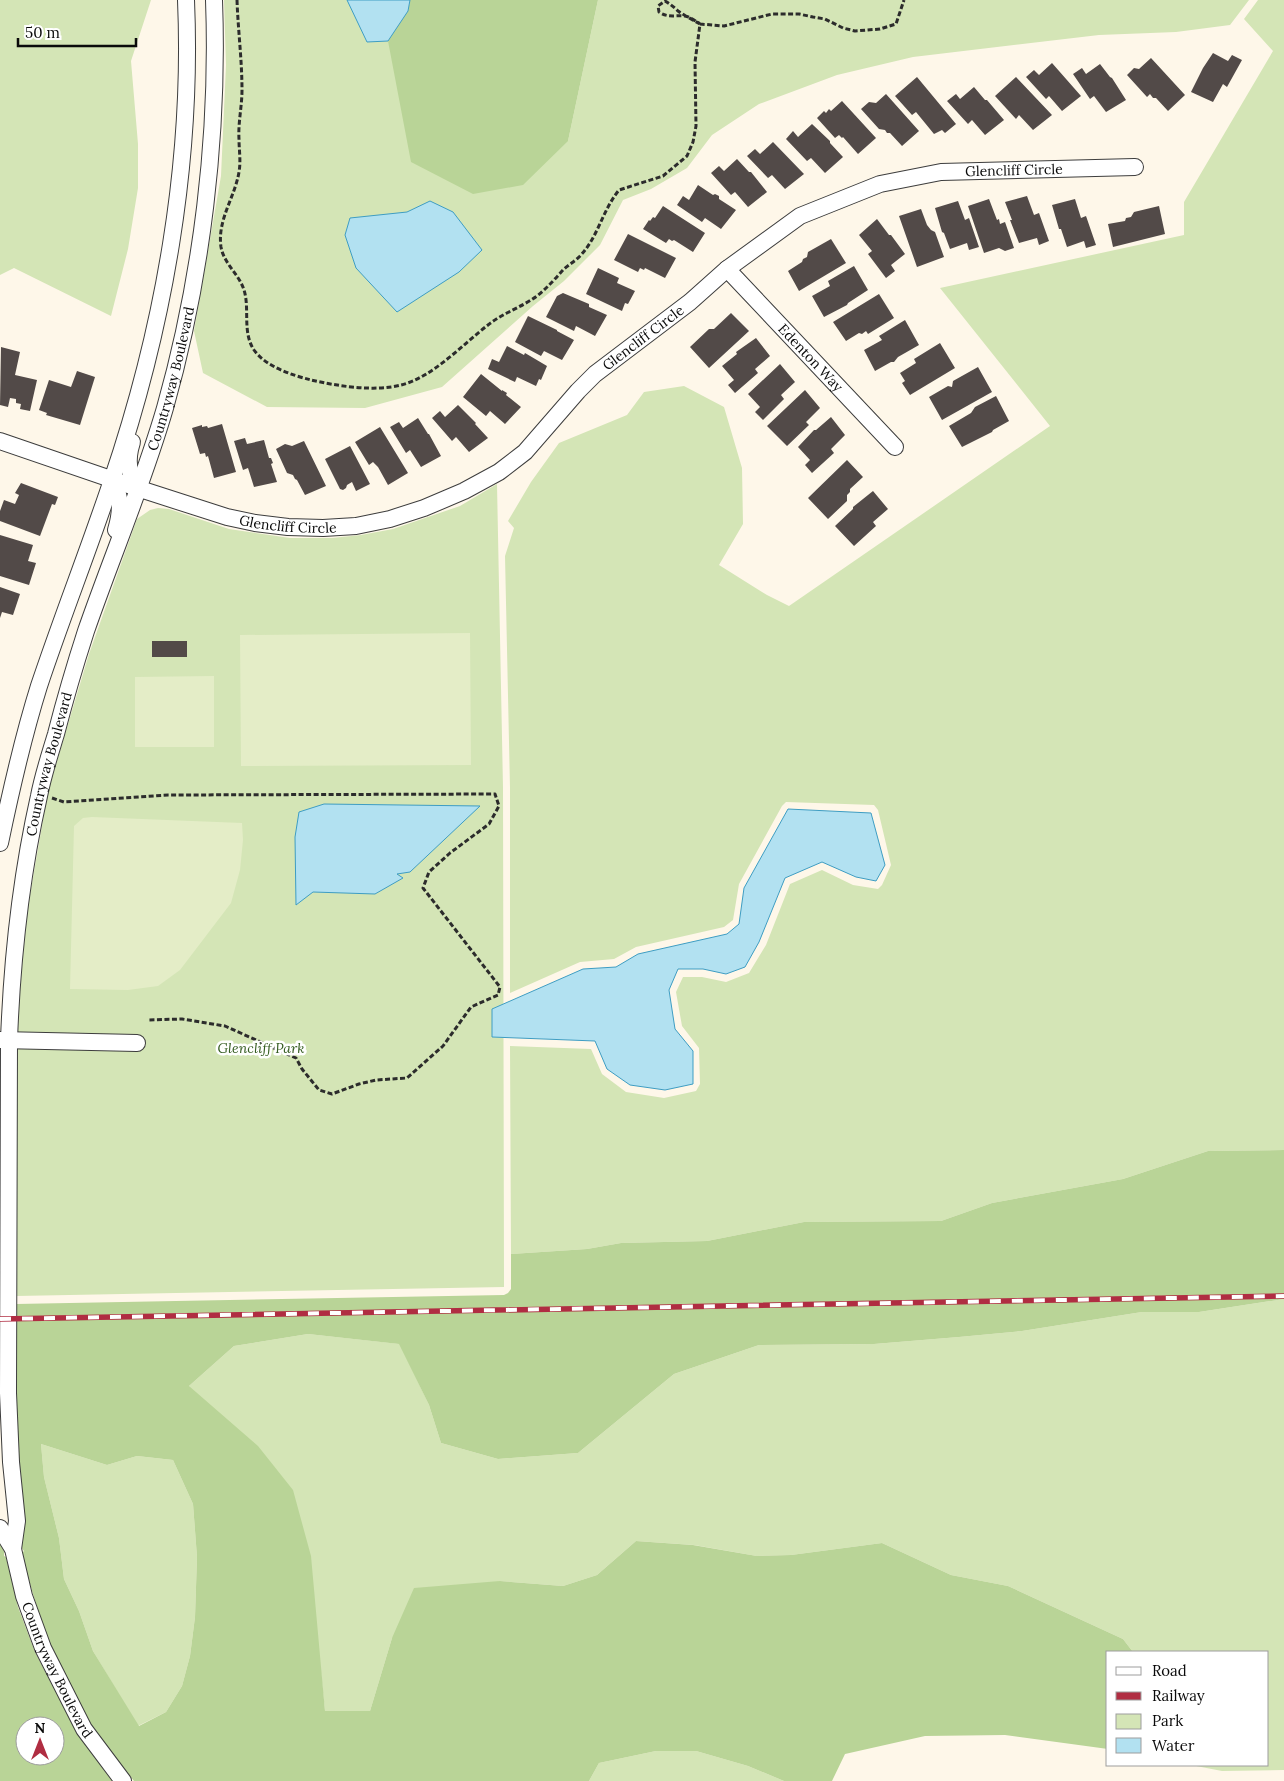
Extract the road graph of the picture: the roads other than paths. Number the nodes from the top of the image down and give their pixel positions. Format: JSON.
{"nodes":[{"id":1,"x":186,"y":0,"type":"edge"},
{"id":2,"x":214,"y":0,"type":"edge"},
{"id":3,"x":1135,"y":167,"type":"dead end"},
{"id":4,"x":727,"y":268,"type":"junction"},
{"id":5,"x":158,"y":317,"type":"junction"},
{"id":6,"x":0,"y":441,"type":"edge"},
{"id":7,"x":895,"y":446,"type":"dead end"},
{"id":8,"x":122,"y":449,"type":"junction"},
{"id":9,"x":150,"y":457,"type":"junction"},
{"id":10,"x":87,"y":470,"type":"junction"},
{"id":11,"x":130,"y":475,"type":"junction"},
{"id":12,"x":116,"y":487,"type":"junction"},
{"id":13,"x":140,"y":489,"type":"junction"},
{"id":14,"x":170,"y":498,"type":"junction"},
{"id":15,"x":102,"y":509,"type":"junction"},
{"id":16,"x":128,"y":521,"type":"junction"},
{"id":17,"x":79,"y":656,"type":"junction"},
{"id":18,"x":0,"y":842,"type":"edge"},
{"id":19,"x":5,"y":1040,"type":"edge"},
{"id":20,"x":136,"y":1043,"type":"dead end"},
{"id":21,"x":0,"y":1528,"type":"edge"},
{"id":22,"x":13,"y":1549,"type":"junction"},
{"id":23,"x":123,"y":1781,"type":"edge"}],
"edges":[{"from":1,"to":5,"type":"street","name":"Countryway Boulevard"},
{"from":2,"to":9,"type":"street","name":"Countryway Boulevard"},
{"from":3,"to":4,"type":"street","name":"Glencliff Circle"},
{"from":4,"to":7,"type":"street","name":"Edenton Way"},
{"from":4,"to":14,"type":"street","name":"Glencliff Circle"},
{"from":5,"to":8,"type":"street","name":"Countryway Boulevard"},
{"from":5,"to":11,"type":"street"},
{"from":6,"to":10,"type":"street","name":"Glencliff Circle"},
{"from":8,"to":10,"type":"street"},
{"from":8,"to":12,"type":"street","name":"Countryway Boulevard"},
{"from":9,"to":11,"type":"street"},
{"from":9,"to":13,"type":"street","name":"Countryway Boulevard"},
{"from":9,"to":14,"type":"street","name":"Glencliff Circle"},
{"from":10,"to":12,"type":"street","name":"Glencliff Circle"},
{"from":10,"to":15,"type":"street"},
{"from":11,"to":12,"type":"street"},
{"from":11,"to":13,"type":"street"},
{"from":12,"to":13,"type":"street","name":"Glencliff Circle"},
{"from":12,"to":15,"type":"street","name":"Countryway Boulevard"},
{"from":12,"to":17,"type":"street"},
{"from":13,"to":14,"type":"street","name":"Glencliff Circle"},
{"from":13,"to":16,"type":"street","name":"Countryway Boulevard"},
{"from":14,"to":16,"type":"street"},
{"from":15,"to":18,"type":"street","name":"Countryway Boulevard"},
{"from":16,"to":17,"type":"street","name":"Countryway Boulevard"},
{"from":17,"to":19,"type":"street","name":"Countryway Boulevard"},
{"from":19,"to":20,"type":"street"},
{"from":19,"to":22,"type":"street","name":"Countryway Boulevard"},
{"from":21,"to":22,"type":"street","name":"Countryway Boulevard"},
{"from":22,"to":23,"type":"street","name":"Countryway Boulevard"}]}
